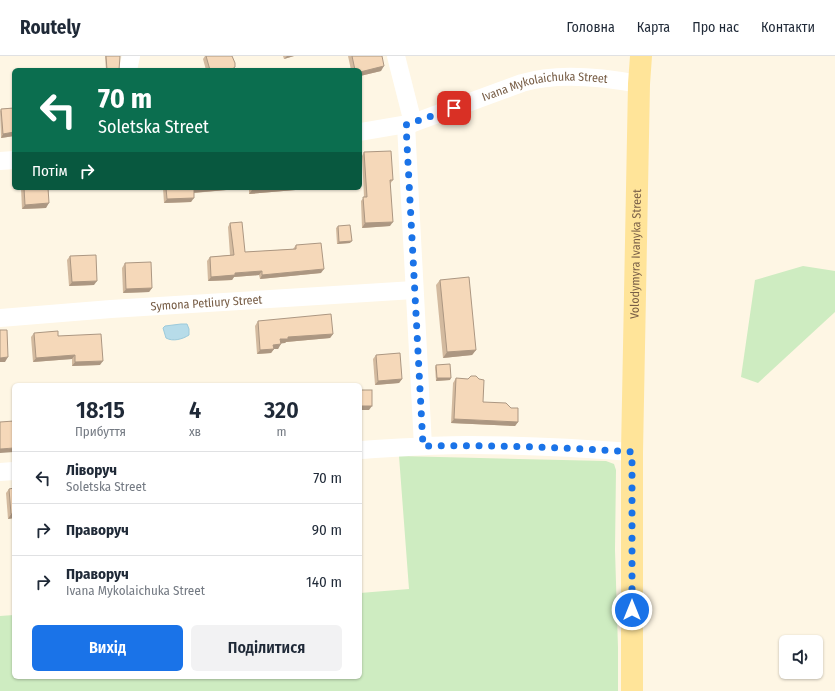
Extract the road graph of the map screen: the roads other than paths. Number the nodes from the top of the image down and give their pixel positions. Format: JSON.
{"nodes":[{"id":1,"x":131,"y":56,"type":"edge"},
{"id":2,"x":396,"y":56,"type":"edge"},
{"id":3,"x":640,"y":56,"type":"edge"},
{"id":4,"x":128,"y":68,"type":"edge"},
{"id":5,"x":639,"y":84,"type":"junction"},
{"id":6,"x":409,"y":124,"type":"junction"},
{"id":7,"x":362,"y":132,"type":"edge"},
{"id":8,"x":12,"y":160,"type":"edge"},
{"id":9,"x":0,"y":161,"type":"edge"},
{"id":10,"x":414,"y":290,"type":"junction"},
{"id":11,"x":0,"y":318,"type":"edge"},
{"id":12,"x":423,"y":446,"type":"junction"},
{"id":13,"x":362,"y":450,"type":"edge"},
{"id":14,"x":632,"y":452,"type":"junction"},
{"id":15,"x":12,"y":471,"type":"edge"},
{"id":16,"x":0,"y":472,"type":"edge"},
{"id":17,"x":632,"y":691,"type":"edge"}],
"edges":[{"from":1,"to":4,"type":"street"},
{"from":2,"to":6,"type":"street"},
{"from":3,"to":5,"type":"main road","name":"Volodymyra Ivanyka Street"},
{"from":5,"to":6,"type":"street","name":"Ivana Mykolaichuka Street"},
{"from":5,"to":14,"type":"main road","name":"Volodymyra Ivanyka Street"},
{"from":6,"to":7,"type":"street","name":"Ivana Mykolaichuka Street"},
{"from":6,"to":10,"type":"street"},
{"from":8,"to":9,"type":"street"},
{"from":10,"to":11,"type":"street","name":"Symona Petliury Street"},
{"from":10,"to":12,"type":"street"},
{"from":12,"to":13,"type":"street"},
{"from":12,"to":14,"type":"street"},
{"from":14,"to":17,"type":"main road","name":"Volodymyra Ivanyka Street"},
{"from":15,"to":16,"type":"street"}]}
